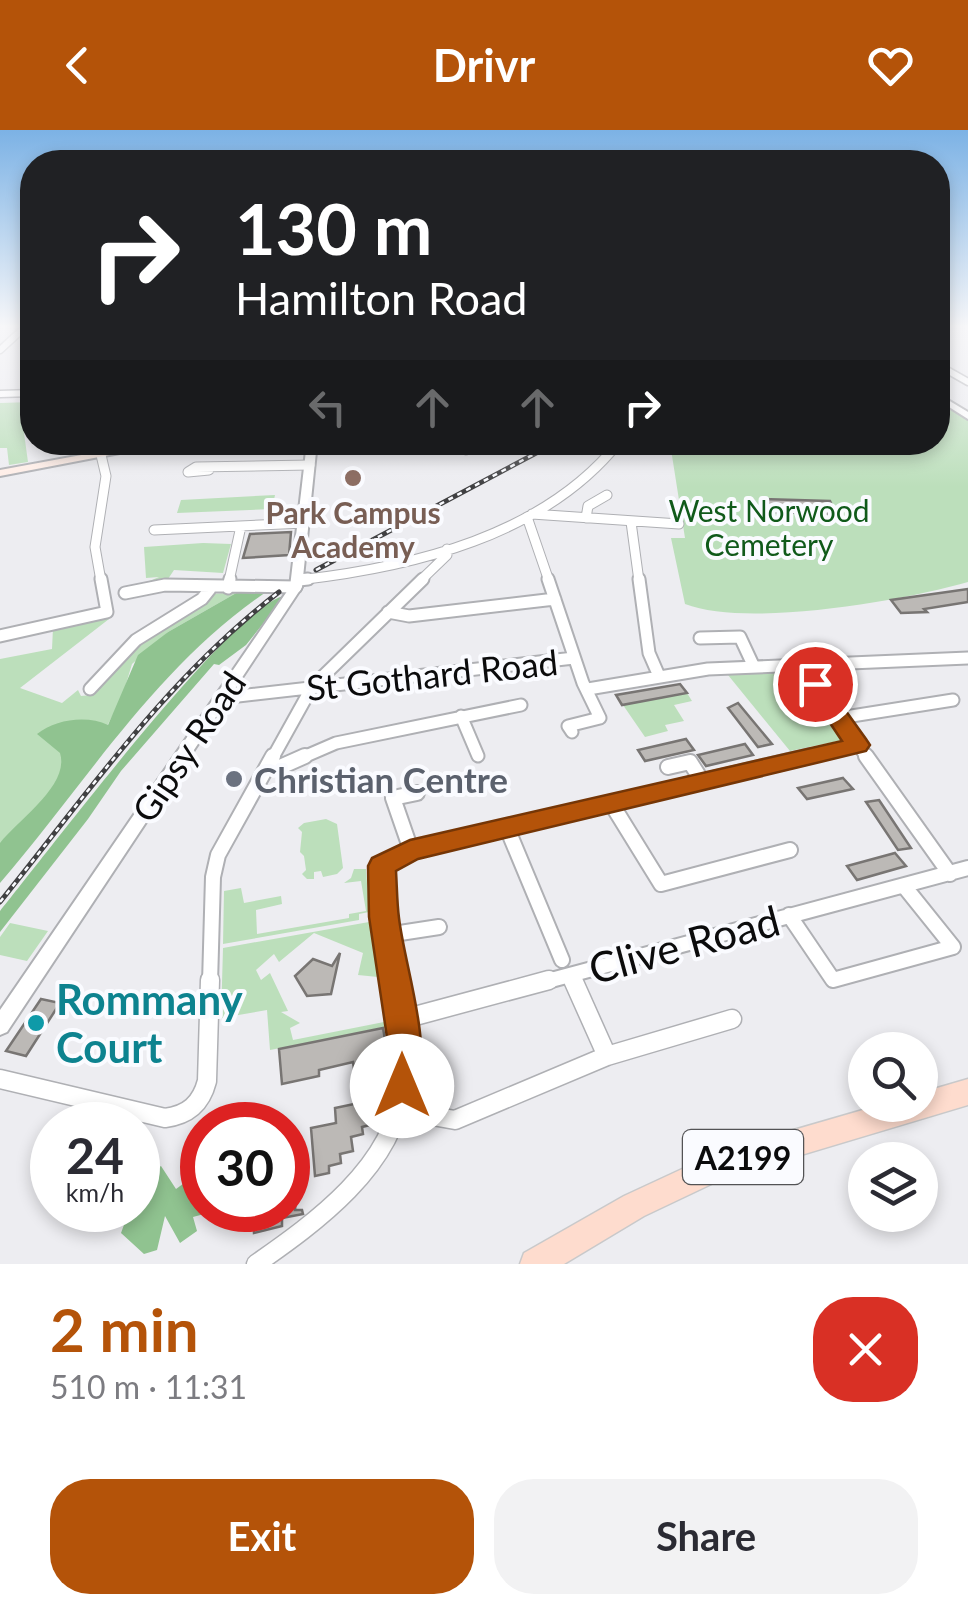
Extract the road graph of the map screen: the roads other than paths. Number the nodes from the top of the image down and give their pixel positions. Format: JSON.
{"nodes":[{"id":1,"x":101,"y":455,"type":"joint"},
{"id":2,"x":311,"y":455,"type":"edge"},
{"id":3,"x":610,"y":455,"type":"edge"},
{"id":4,"x":310,"y":465,"type":"junction"},
{"id":5,"x":209,"y":470,"type":"dead end"},
{"id":6,"x":0,"y":472,"type":"edge"},
{"id":7,"x":607,"y":495,"type":"dead end"},
{"id":8,"x":530,"y":515,"type":"junction"},
{"id":9,"x":586,"y":518,"type":"junction"},
{"id":10,"x":631,"y":522,"type":"junction"},
{"id":11,"x":305,"y":523,"type":"junction"},
{"id":12,"x":679,"y":524,"type":"dead end"},
{"id":13,"x":241,"y":526,"type":"junction"},
{"id":14,"x":154,"y":530,"type":"dead end"},
{"id":15,"x":447,"y":549,"type":"junction"},
{"id":16,"x":297,"y":583,"type":"junction"},
{"id":17,"x":210,"y":588,"type":"junction"},
{"id":18,"x":228,"y":588,"type":"junction"},
{"id":19,"x":124,"y":593,"type":"dead end"},
{"id":20,"x":555,"y":599,"type":"junction"},
{"id":21,"x":388,"y":612,"type":"junction"},
{"id":22,"x":0,"y":636,"type":"edge"},
{"id":23,"x":700,"y":638,"type":"dead end"},
{"id":24,"x":574,"y":658,"type":"junction"},
{"id":25,"x":968,"y":658,"type":"edge"},
{"id":26,"x":802,"y":664,"type":"junction"},
{"id":27,"x":754,"y":667,"type":"junction"},
{"id":28,"x":659,"y":676,"type":"junction"},
{"id":29,"x":90,"y":688,"type":"dead end"},
{"id":30,"x":312,"y":688,"type":"junction"},
{"id":31,"x":588,"y":689,"type":"junction"},
{"id":32,"x":221,"y":698,"type":"junction"},
{"id":33,"x":952,"y":700,"type":"dead end"},
{"id":34,"x":521,"y":705,"type":"dead end"},
{"id":35,"x":462,"y":716,"type":"junction"},
{"id":36,"x":838,"y":718,"type":"junction"},
{"id":37,"x":572,"y":732,"type":"dead end"},
{"id":38,"x":858,"y":745,"type":"junction"},
{"id":39,"x":478,"y":756,"type":"dead end"},
{"id":40,"x":668,"y":766,"type":"dead end"},
{"id":41,"x":267,"y":768,"type":"junction"},
{"id":42,"x":702,"y":781,"type":"junction"},
{"id":43,"x":417,"y":794,"type":"dead end"},
{"id":44,"x":611,"y":803,"type":"junction"},
{"id":45,"x":506,"y":828,"type":"junction"},
{"id":46,"x":410,"y":850,"type":"junction"},
{"id":47,"x":790,"y":850,"type":"dead end"},
{"id":48,"x":968,"y":868,"type":"edge"},
{"id":49,"x":950,"y":874,"type":"junction"},
{"id":50,"x":904,"y":886,"type":"junction"},
{"id":51,"x":789,"y":915,"type":"junction"},
{"id":52,"x":440,"y":927,"type":"dead end"},
{"id":53,"x":387,"y":936,"type":"junction"},
{"id":54,"x":566,"y":968,"type":"junction"},
{"id":55,"x":732,"y":1019,"type":"dead end"},
{"id":56,"x":400,"y":1020,"type":"junction"},
{"id":57,"x":0,"y":1026,"type":"edge"},
{"id":58,"x":607,"y":1056,"type":"junction"},
{"id":59,"x":0,"y":1079,"type":"edge"},
{"id":60,"x":968,"y":1092,"type":"edge"},
{"id":61,"x":398,"y":1110,"type":"junction"},
{"id":62,"x":256,"y":1264,"type":"edge"},
{"id":63,"x":535,"y":1264,"type":"edge"}],
"edges":[{"from":1,"to":6,"type":"main road"},
{"from":1,"to":22,"type":"street"},
{"from":2,"to":4,"type":"street","name":"Gipsy Road"},
{"from":3,"to":8,"type":"street"},
{"from":4,"to":5,"type":"street"},
{"from":4,"to":11,"type":"street","name":"Gipsy Road"},
{"from":7,"to":9,"type":"street"},
{"from":8,"to":9,"type":"street"},
{"from":8,"to":15,"type":"street"},
{"from":8,"to":20,"type":"street"},
{"from":9,"to":10,"type":"street"},
{"from":10,"to":12,"type":"street"},
{"from":10,"to":28,"type":"street"},
{"from":11,"to":13,"type":"street"},
{"from":11,"to":16,"type":"street","name":"Gipsy Road"},
{"from":13,"to":14,"type":"street"},
{"from":13,"to":18,"type":"street"},
{"from":15,"to":16,"type":"street"},
{"from":15,"to":21,"type":"street"},
{"from":16,"to":18,"type":"street"},
{"from":16,"to":32,"type":"street","name":"Gipsy Road"},
{"from":17,"to":18,"type":"street"},
{"from":17,"to":19,"type":"street"},
{"from":17,"to":29,"type":"street"},
{"from":20,"to":21,"type":"street"},
{"from":20,"to":24,"type":"street"},
{"from":21,"to":30,"type":"street"},
{"from":23,"to":27,"type":"street"},
{"from":24,"to":30,"type":"street","name":"St Gothard Road"},
{"from":24,"to":31,"type":"street","name":"St Gothard Road"},
{"from":25,"to":26,"type":"street","name":"St Gothard Road"},
{"from":26,"to":27,"type":"street","name":"St Gothard Road"},
{"from":26,"to":36,"type":"street"},
{"from":27,"to":28,"type":"street","name":"St Gothard Road"},
{"from":28,"to":31,"type":"street","name":"St Gothard Road"},
{"from":30,"to":32,"type":"street","name":"St Gothard Road"},
{"from":30,"to":41,"type":"street"},
{"from":31,"to":37,"type":"street"},
{"from":32,"to":57,"type":"street","name":"Gipsy Road"},
{"from":33,"to":36,"type":"street"},
{"from":34,"to":35,"type":"street"},
{"from":35,"to":39,"type":"street"},
{"from":35,"to":41,"type":"street"},
{"from":36,"to":38,"type":"street"},
{"from":38,"to":42,"type":"street"},
{"from":38,"to":49,"type":"street"},
{"from":40,"to":42,"type":"street"},
{"from":41,"to":59,"type":"street"},
{"from":42,"to":44,"type":"street"},
{"from":43,"to":46,"type":"street"},
{"from":44,"to":45,"type":"street"},
{"from":44,"to":47,"type":"street"},
{"from":45,"to":46,"type":"street"},
{"from":45,"to":54,"type":"street"},
{"from":46,"to":53,"type":"street"},
{"from":48,"to":49,"type":"street","name":"Clive Road"},
{"from":49,"to":50,"type":"street","name":"Clive Road"},
{"from":50,"to":51,"type":"street","name":"Clive Road"},
{"from":50,"to":51,"type":"street"},
{"from":51,"to":54,"type":"street","name":"Clive Road"},
{"from":52,"to":53,"type":"street"},
{"from":53,"to":56,"type":"street"},
{"from":54,"to":56,"type":"street","name":"Clive Road"},
{"from":54,"to":58,"type":"street"},
{"from":55,"to":58,"type":"street"},
{"from":56,"to":61,"type":"street"},
{"from":58,"to":61,"type":"street"},
{"from":60,"to":63,"type":"main road","number":"A2199"},
{"from":61,"to":62,"type":"street"}]}
